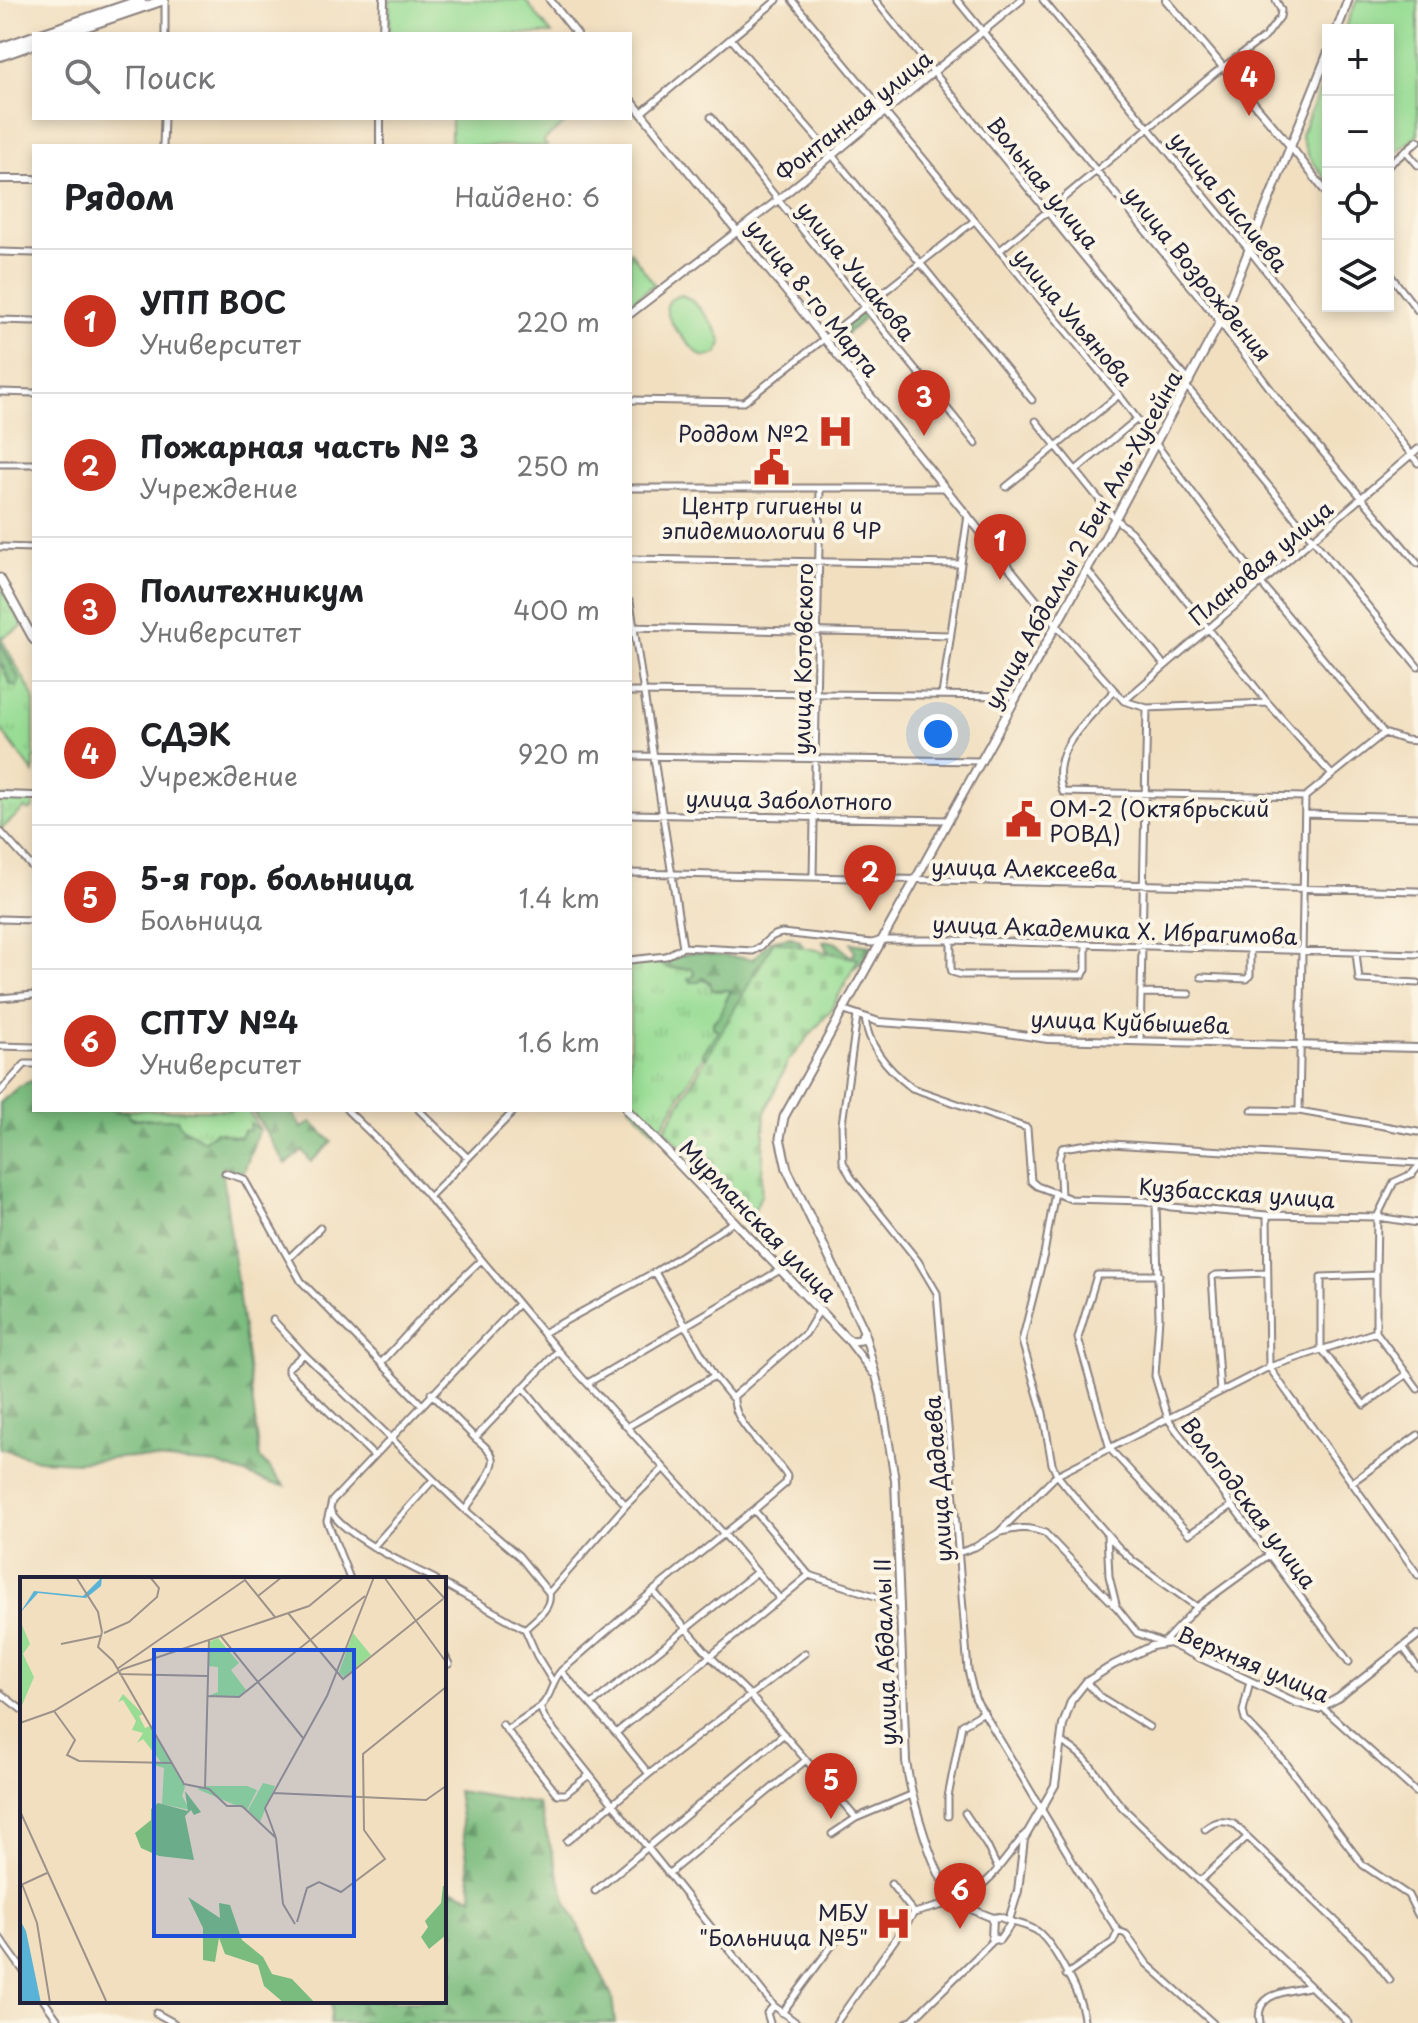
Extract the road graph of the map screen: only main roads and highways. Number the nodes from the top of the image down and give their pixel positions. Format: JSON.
{"nodes":[{"id":1,"x":141,"y":0,"type":"edge"},
{"id":2,"x":165,"y":0,"type":"edge"},
{"id":3,"x":1348,"y":0,"type":"edge"},
{"id":4,"x":120,"y":3,"type":"edge"},
{"id":5,"x":1339,"y":24,"type":"edge"},
{"id":6,"x":46,"y":32,"type":"edge"},
{"id":7,"x":70,"y":32,"type":"edge"},
{"id":8,"x":32,"y":37,"type":"edge"},
{"id":9,"x":32,"y":45,"type":"edge"},
{"id":10,"x":0,"y":48,"type":"edge"},
{"id":11,"x":0,"y":56,"type":"edge"},
{"id":12,"x":1322,"y":69,"type":"edge"},
{"id":13,"x":0,"y":578,"type":"edge"},
{"id":14,"x":29,"y":623,"type":"edge"},
{"id":15,"x":629,"y":1112,"type":"edge"},
{"id":16,"x":846,"y":1338,"type":"joint"}],
"edges":[{"from":1,"to":4,"type":"main road"},
{"from":2,"to":7,"type":"main road"},
{"from":3,"to":5,"type":"main road"},
{"from":4,"to":6,"type":"main road"},
{"from":8,"to":10,"type":"main road"},
{"from":9,"to":11,"type":"main road"},
{"from":12,"to":16,"type":"main road","name":"улица Абдаллы 2 Бен Аль-Хусейна"},
{"from":13,"to":14,"type":"main road"},
{"from":15,"to":16,"type":"main road","name":"Мурманская улица"}]}
